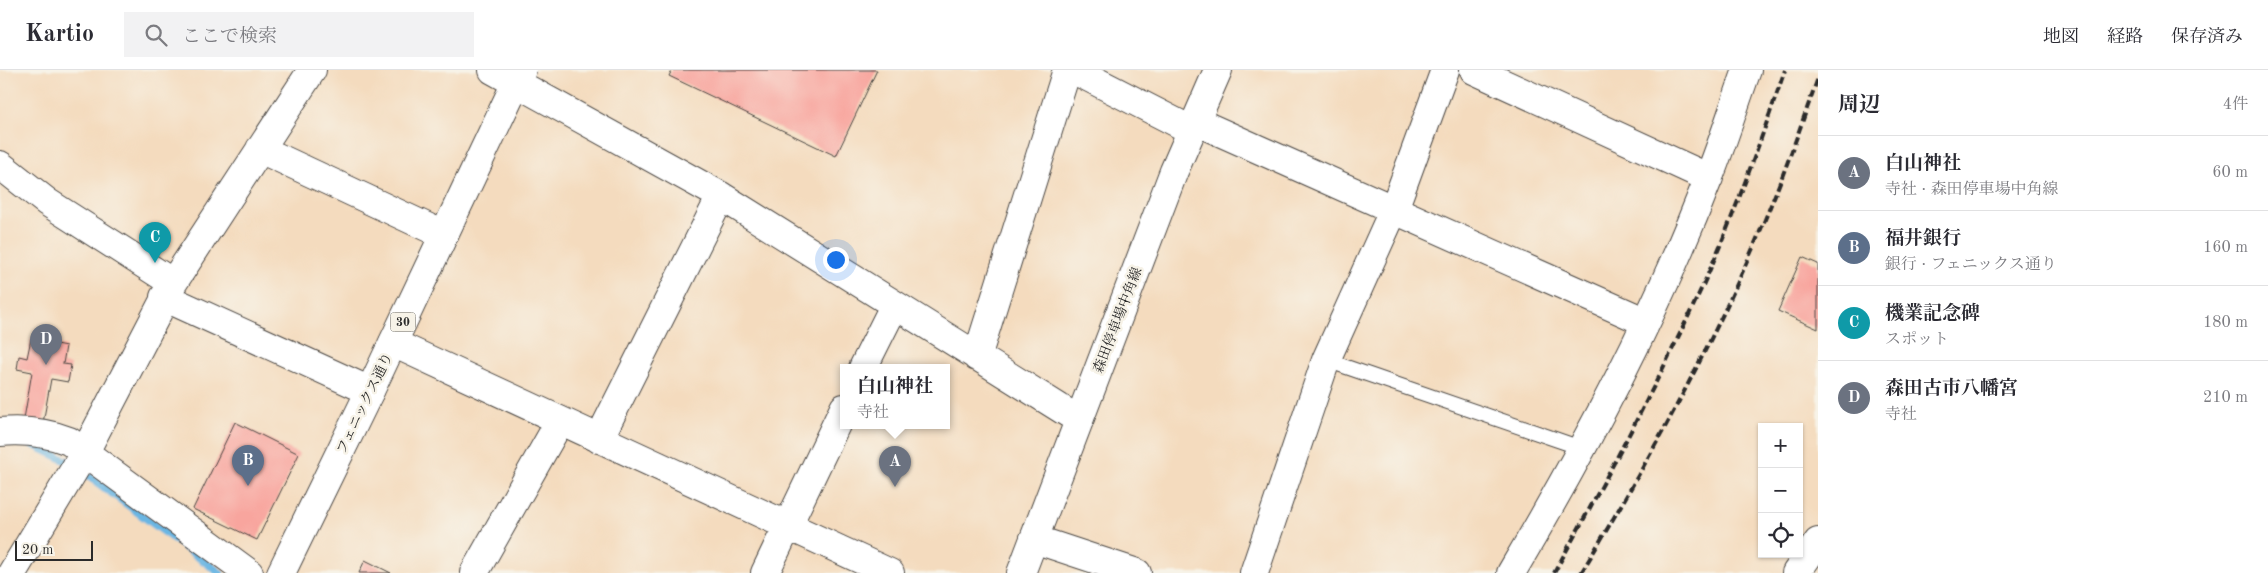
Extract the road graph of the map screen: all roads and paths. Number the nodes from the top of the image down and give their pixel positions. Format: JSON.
{"nodes":[{"id":1,"x":312,"y":70,"type":"edge"},
{"id":2,"x":1067,"y":70,"type":"edge"},
{"id":3,"x":1074,"y":70,"type":"edge"},
{"id":4,"x":1218,"y":70,"type":"edge"},
{"id":5,"x":1445,"y":70,"type":"edge"},
{"id":6,"x":1474,"y":70,"type":"edge"},
{"id":7,"x":1747,"y":70,"type":"edge"},
{"id":8,"x":510,"y":74,"type":"edge"},
{"id":9,"x":1193,"y":125,"type":"junction"},
{"id":10,"x":260,"y":149,"type":"junction"},
{"id":11,"x":0,"y":165,"type":"edge"},
{"id":12,"x":1709,"y":178,"type":"junction"},
{"id":13,"x":720,"y":196,"type":"junction"},
{"id":14,"x":1394,"y":209,"type":"junction"},
{"id":15,"x":444,"y":235,"type":"junction"},
{"id":16,"x":169,"y":290,"type":"junction"},
{"id":17,"x":894,"y":306,"type":"junction"},
{"id":18,"x":1646,"y":322,"type":"junction"},
{"id":19,"x":393,"y":343,"type":"junction"},
{"id":20,"x":977,"y":357,"type":"junction"},
{"id":21,"x":1326,"y":360,"type":"junction"},
{"id":22,"x":865,"y":364,"type":"edge"},
{"id":23,"x":370,"y":391,"type":"junction"},
{"id":24,"x":840,"y":416,"type":"edge"},
{"id":25,"x":560,"y":420,"type":"junction"},
{"id":26,"x":1079,"y":420,"type":"junction"},
{"id":27,"x":0,"y":432,"type":"edge"},
{"id":28,"x":600,"y":439,"type":"junction"},
{"id":29,"x":1581,"y":448,"type":"junction"},
{"id":30,"x":86,"y":452,"type":"junction"},
{"id":31,"x":786,"y":526,"type":"junction"},
{"id":32,"x":1034,"y":539,"type":"junction"},
{"id":33,"x":1818,"y":542,"type":"edge"},
{"id":34,"x":12,"y":573,"type":"edge"},
{"id":35,"x":249,"y":573,"type":"edge"},
{"id":36,"x":281,"y":573,"type":"edge"},
{"id":37,"x":474,"y":573,"type":"edge"},
{"id":38,"x":764,"y":573,"type":"edge"},
{"id":39,"x":890,"y":573,"type":"edge"},
{"id":40,"x":1021,"y":573,"type":"edge"},
{"id":41,"x":1137,"y":573,"type":"edge"},
{"id":42,"x":1254,"y":573,"type":"edge"},
{"id":43,"x":1511,"y":573,"type":"edge"},
{"id":44,"x":1796,"y":573,"type":"edge"}],
"edges":[{"from":1,"to":10,"type":"street"},
{"from":2,"to":20,"type":"street"},
{"from":3,"to":9,"type":"street"},
{"from":4,"to":9,"type":"street","name":"森田停車場中角線"},
{"from":5,"to":14,"type":"street"},
{"from":6,"to":12,"type":"street"},
{"from":7,"to":12,"type":"street"},
{"from":8,"to":13,"type":"street"},
{"from":8,"to":15,"type":"street","name":"フェニックス通り","number":"30"},
{"from":9,"to":14,"type":"street"},
{"from":9,"to":26,"type":"street","name":"森田停車場中角線"},
{"from":10,"to":15,"type":"street"},
{"from":10,"to":16,"type":"street"},
{"from":11,"to":16,"type":"street"},
{"from":12,"to":18,"type":"street"},
{"from":13,"to":17,"type":"street"},
{"from":13,"to":28,"type":"street"},
{"from":14,"to":18,"type":"street"},
{"from":14,"to":21,"type":"street"},
{"from":15,"to":19,"type":"street","name":"フェニックス通り","number":"30"},
{"from":16,"to":23,"type":"street"},
{"from":16,"to":30,"type":"street"},
{"from":17,"to":20,"type":"street"},
{"from":17,"to":22,"type":"street"},
{"from":18,"to":29,"type":"street"},
{"from":19,"to":23,"type":"street","name":"フェニックス通り","number":"30"},
{"from":19,"to":25,"type":"street"},
{"from":20,"to":26,"type":"street"},
{"from":21,"to":29,"type":"lane"},
{"from":21,"to":42,"type":"street"},
{"from":23,"to":36,"type":"street","name":"フェニックス通り","number":"30"},
{"from":24,"to":31,"type":"street"},
{"from":25,"to":28,"type":"street"},
{"from":25,"to":37,"type":"street"},
{"from":26,"to":32,"type":"street","name":"森田停車場中角線"},
{"from":27,"to":30,"type":"street"},
{"from":28,"to":31,"type":"street"},
{"from":29,"to":43,"type":"street"},
{"from":30,"to":34,"type":"street"},
{"from":30,"to":35,"type":"street"},
{"from":31,"to":38,"type":"street"},
{"from":31,"to":39,"type":"street"},
{"from":32,"to":40,"type":"street","name":"森田停車場中角線"},
{"from":32,"to":41,"type":"street"},
{"from":33,"to":44,"type":"street"}]}
